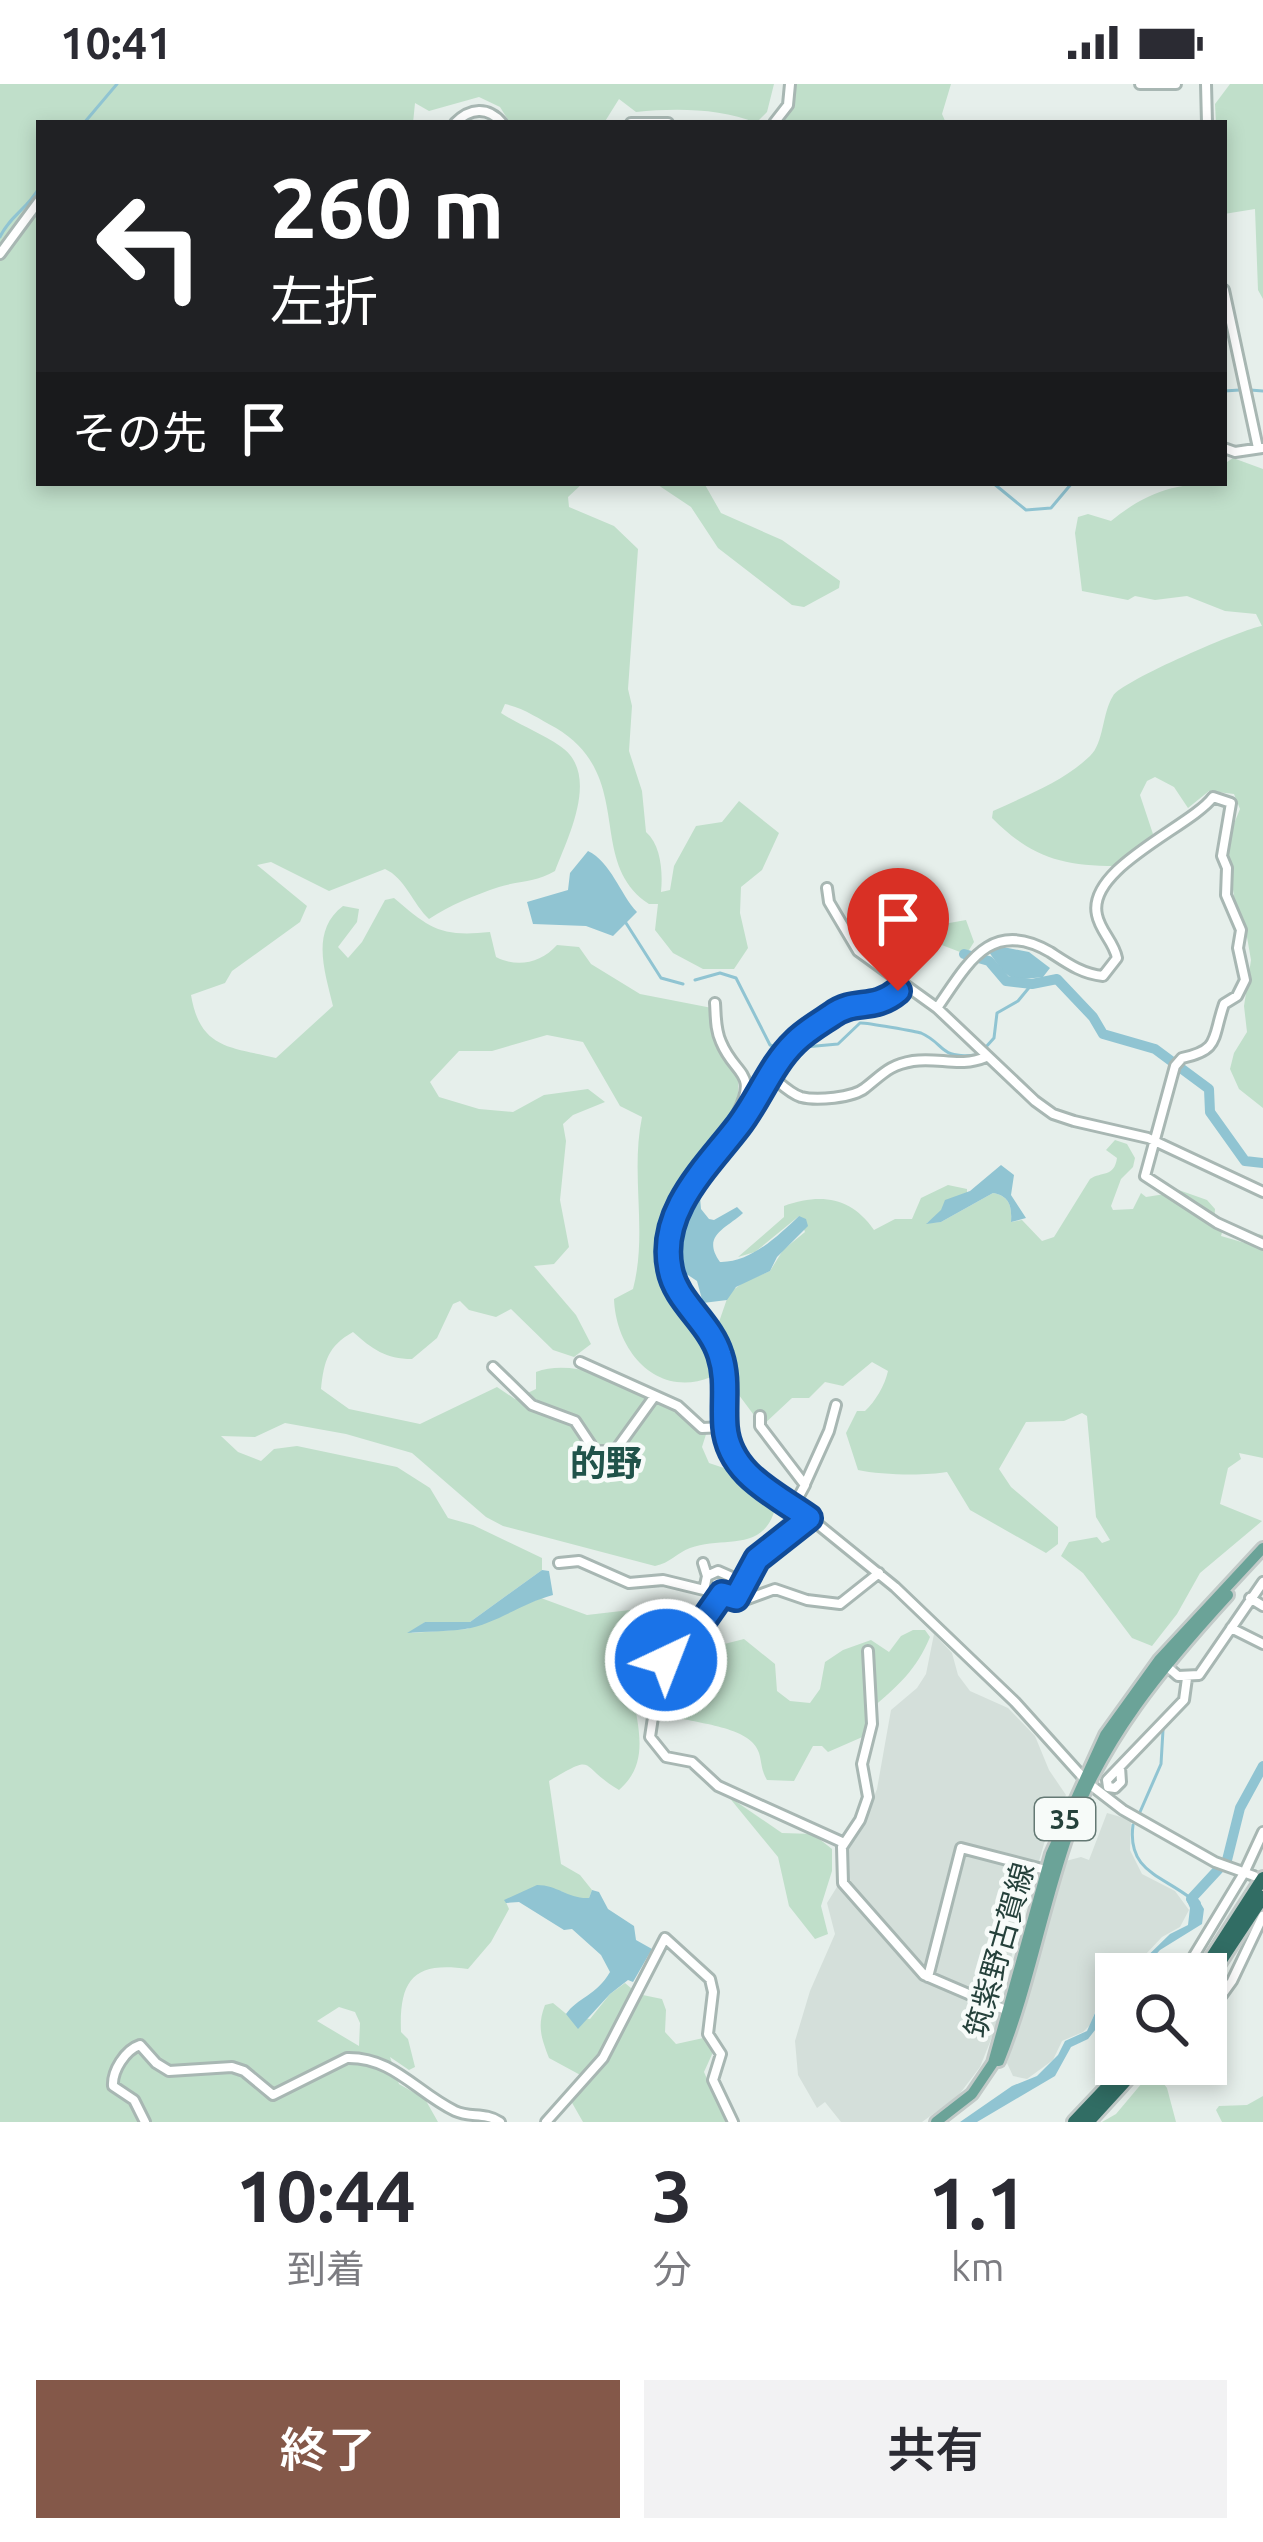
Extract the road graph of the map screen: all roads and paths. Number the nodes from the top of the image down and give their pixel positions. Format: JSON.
{"nodes":[{"id":1,"x":790,"y":84,"type":"edge"},
{"id":2,"x":1140,"y":84,"type":"edge"},
{"id":3,"x":1176,"y":84,"type":"edge"},
{"id":4,"x":1206,"y":84,"type":"edge"},
{"id":5,"x":459,"y":120,"type":"edge"},
{"id":6,"x":499,"y":120,"type":"edge"},
{"id":7,"x":776,"y":120,"type":"edge"},
{"id":8,"x":1207,"y":120,"type":"edge"},
{"id":9,"x":36,"y":205,"type":"edge"},
{"id":10,"x":0,"y":254,"type":"edge"},
{"id":11,"x":1227,"y":303,"type":"edge"},
{"id":12,"x":1260,"y":448,"type":"edge"},
{"id":13,"x":1227,"y":449,"type":"edge"},
{"id":14,"x":826,"y":888,"type":"dead end"},
{"id":15,"x":902,"y":986,"type":"junction"},
{"id":16,"x":715,"y":1003,"type":"dead end"},
{"id":17,"x":937,"y":1008,"type":"junction"},
{"id":18,"x":986,"y":1057,"type":"junction"},
{"id":19,"x":770,"y":1075,"type":"junction"},
{"id":20,"x":743,"y":1120,"type":"junction"},
{"id":21,"x":1156,"y":1142,"type":"junction"},
{"id":22,"x":1263,"y":1192,"type":"edge"},
{"id":23,"x":1263,"y":1244,"type":"edge"},
{"id":24,"x":580,"y":1362,"type":"dead end"},
{"id":25,"x":493,"y":1367,"type":"dead end"},
{"id":26,"x":654,"y":1397,"type":"junction"},
{"id":27,"x":836,"y":1405,"type":"dead end"},
{"id":28,"x":760,"y":1416,"type":"dead end"},
{"id":29,"x":725,"y":1427,"type":"junction"},
{"id":30,"x":805,"y":1485,"type":"junction"},
{"id":31,"x":794,"y":1507,"type":"junction"},
{"id":32,"x":809,"y":1518,"type":"junction"},
{"id":33,"x":1263,"y":1548,"type":"edge"},
{"id":34,"x":1263,"y":1558,"type":"edge"},
{"id":35,"x":559,"y":1563,"type":"dead end"},
{"id":36,"x":703,"y":1563,"type":"dead end"},
{"id":37,"x":879,"y":1573,"type":"junction"},
{"id":38,"x":707,"y":1576,"type":"junction"},
{"id":39,"x":743,"y":1582,"type":"junction"},
{"id":40,"x":1263,"y":1582,"type":"edge"},
{"id":41,"x":704,"y":1590,"type":"junction"},
{"id":42,"x":722,"y":1594,"type":"junction"},
{"id":43,"x":736,"y":1598,"type":"junction"},
{"id":44,"x":1250,"y":1598,"type":"junction"},
{"id":45,"x":1263,"y":1606,"type":"edge"},
{"id":46,"x":1231,"y":1628,"type":"junction"},
{"id":47,"x":1263,"y":1644,"type":"edge"},
{"id":48,"x":868,"y":1651,"type":"dead end"},
{"id":49,"x":1162,"y":1663,"type":"junction"},
{"id":50,"x":1187,"y":1678,"type":"junction"},
{"id":51,"x":1120,"y":1767,"type":"dead end"},
{"id":52,"x":1085,"y":1781,"type":"junction"},
{"id":53,"x":1263,"y":1832,"type":"edge"},
{"id":54,"x":844,"y":1843,"type":"junction"},
{"id":55,"x":1050,"y":1871,"type":"junction"},
{"id":56,"x":1254,"y":1876,"type":"edge"},
{"id":57,"x":1263,"y":1897,"type":"edge"},
{"id":58,"x":1263,"y":1916,"type":"edge"},
{"id":59,"x":1198,"y":1953,"type":"edge"},
{"id":60,"x":1212,"y":1953,"type":"edge"},
{"id":61,"x":1226,"y":1953,"type":"edge"},
{"id":62,"x":928,"y":1977,"type":"junction"},
{"id":63,"x":1227,"y":1988,"type":"edge"},
{"id":64,"x":1011,"y":2013,"type":"junction"},
{"id":65,"x":1109,"y":2085,"type":"edge"},
{"id":66,"x":1122,"y":2085,"type":"edge"},
{"id":67,"x":146,"y":2122,"type":"edge"},
{"id":68,"x":500,"y":2122,"type":"edge"},
{"id":69,"x":546,"y":2122,"type":"edge"},
{"id":70,"x":733,"y":2122,"type":"edge"},
{"id":71,"x":936,"y":2122,"type":"edge"},
{"id":72,"x":947,"y":2122,"type":"edge"},
{"id":73,"x":1074,"y":2122,"type":"edge"},
{"id":74,"x":1088,"y":2122,"type":"edge"}],
"edges":[{"from":1,"to":7,"type":"street"},
{"from":2,"to":3,"type":"street"},
{"from":4,"to":8,"type":"street"},
{"from":5,"to":6,"type":"street"},
{"from":9,"to":10,"type":"street"},
{"from":11,"to":12,"type":"street"},
{"from":12,"to":13,"type":"street"},
{"from":14,"to":15,"type":"street"},
{"from":15,"to":17,"type":"street"},
{"from":15,"to":19,"type":"street"},
{"from":16,"to":20,"type":"street"},
{"from":17,"to":18,"type":"street"},
{"from":17,"to":21,"type":"street"},
{"from":18,"to":19,"type":"street"},
{"from":18,"to":21,"type":"street"},
{"from":19,"to":20,"type":"street"},
{"from":20,"to":29,"type":"street"},
{"from":21,"to":22,"type":"street"},
{"from":21,"to":23,"type":"street"},
{"from":24,"to":26,"type":"street"},
{"from":25,"to":26,"type":"street"},
{"from":26,"to":29,"type":"street"},
{"from":27,"to":30,"type":"street"},
{"from":28,"to":30,"type":"street"},
{"from":29,"to":31,"type":"street"},
{"from":30,"to":31,"type":"street"},
{"from":31,"to":32,"type":"street"},
{"from":32,"to":37,"type":"street"},
{"from":32,"to":39,"type":"street"},
{"from":33,"to":49,"type":"main road","name":"筑紫野古賀線","number":"35"},
{"from":34,"to":49,"type":"main road","name":"筑紫野古賀線","number":"35"},
{"from":35,"to":41,"type":"street"},
{"from":36,"to":38,"type":"street"},
{"from":37,"to":43,"type":"street"},
{"from":37,"to":52,"type":"street"},
{"from":38,"to":39,"type":"street"},
{"from":38,"to":41,"type":"street"},
{"from":39,"to":43,"type":"street"},
{"from":40,"to":44,"type":"street"},
{"from":41,"to":42,"type":"street"},
{"from":42,"to":43,"type":"street"},
{"from":42,"to":54,"type":"street"},
{"from":44,"to":45,"type":"street"},
{"from":44,"to":46,"type":"street"},
{"from":46,"to":47,"type":"street"},
{"from":46,"to":50,"type":"street"},
{"from":48,"to":54,"type":"street"},
{"from":49,"to":50,"type":"street"},
{"from":49,"to":52,"type":"main road","name":"筑紫野古賀線","number":"35"},
{"from":50,"to":51,"type":"street"},
{"from":52,"to":55,"type":"main road","name":"筑紫野古賀線","number":"35"},
{"from":52,"to":56,"type":"street"},
{"from":53,"to":56,"type":"street"},
{"from":54,"to":62,"type":"street"},
{"from":55,"to":62,"type":"street"},
{"from":55,"to":64,"type":"main road","name":"筑紫野古賀線","number":"35"},
{"from":56,"to":59,"type":"street"},
{"from":56,"to":60,"type":"highway"},
{"from":57,"to":61,"type":"highway"},
{"from":58,"to":63,"type":"street"},
{"from":62,"to":64,"type":"street"},
{"from":64,"to":71,"type":"main road","name":"筑紫野古賀線","number":"35"},
{"from":64,"to":72,"type":"main road","name":"筑紫野古賀線","number":"35"},
{"from":65,"to":73,"type":"highway"},
{"from":66,"to":74,"type":"highway"},
{"from":67,"to":68,"type":"street"},
{"from":69,"to":70,"type":"street"}]}
